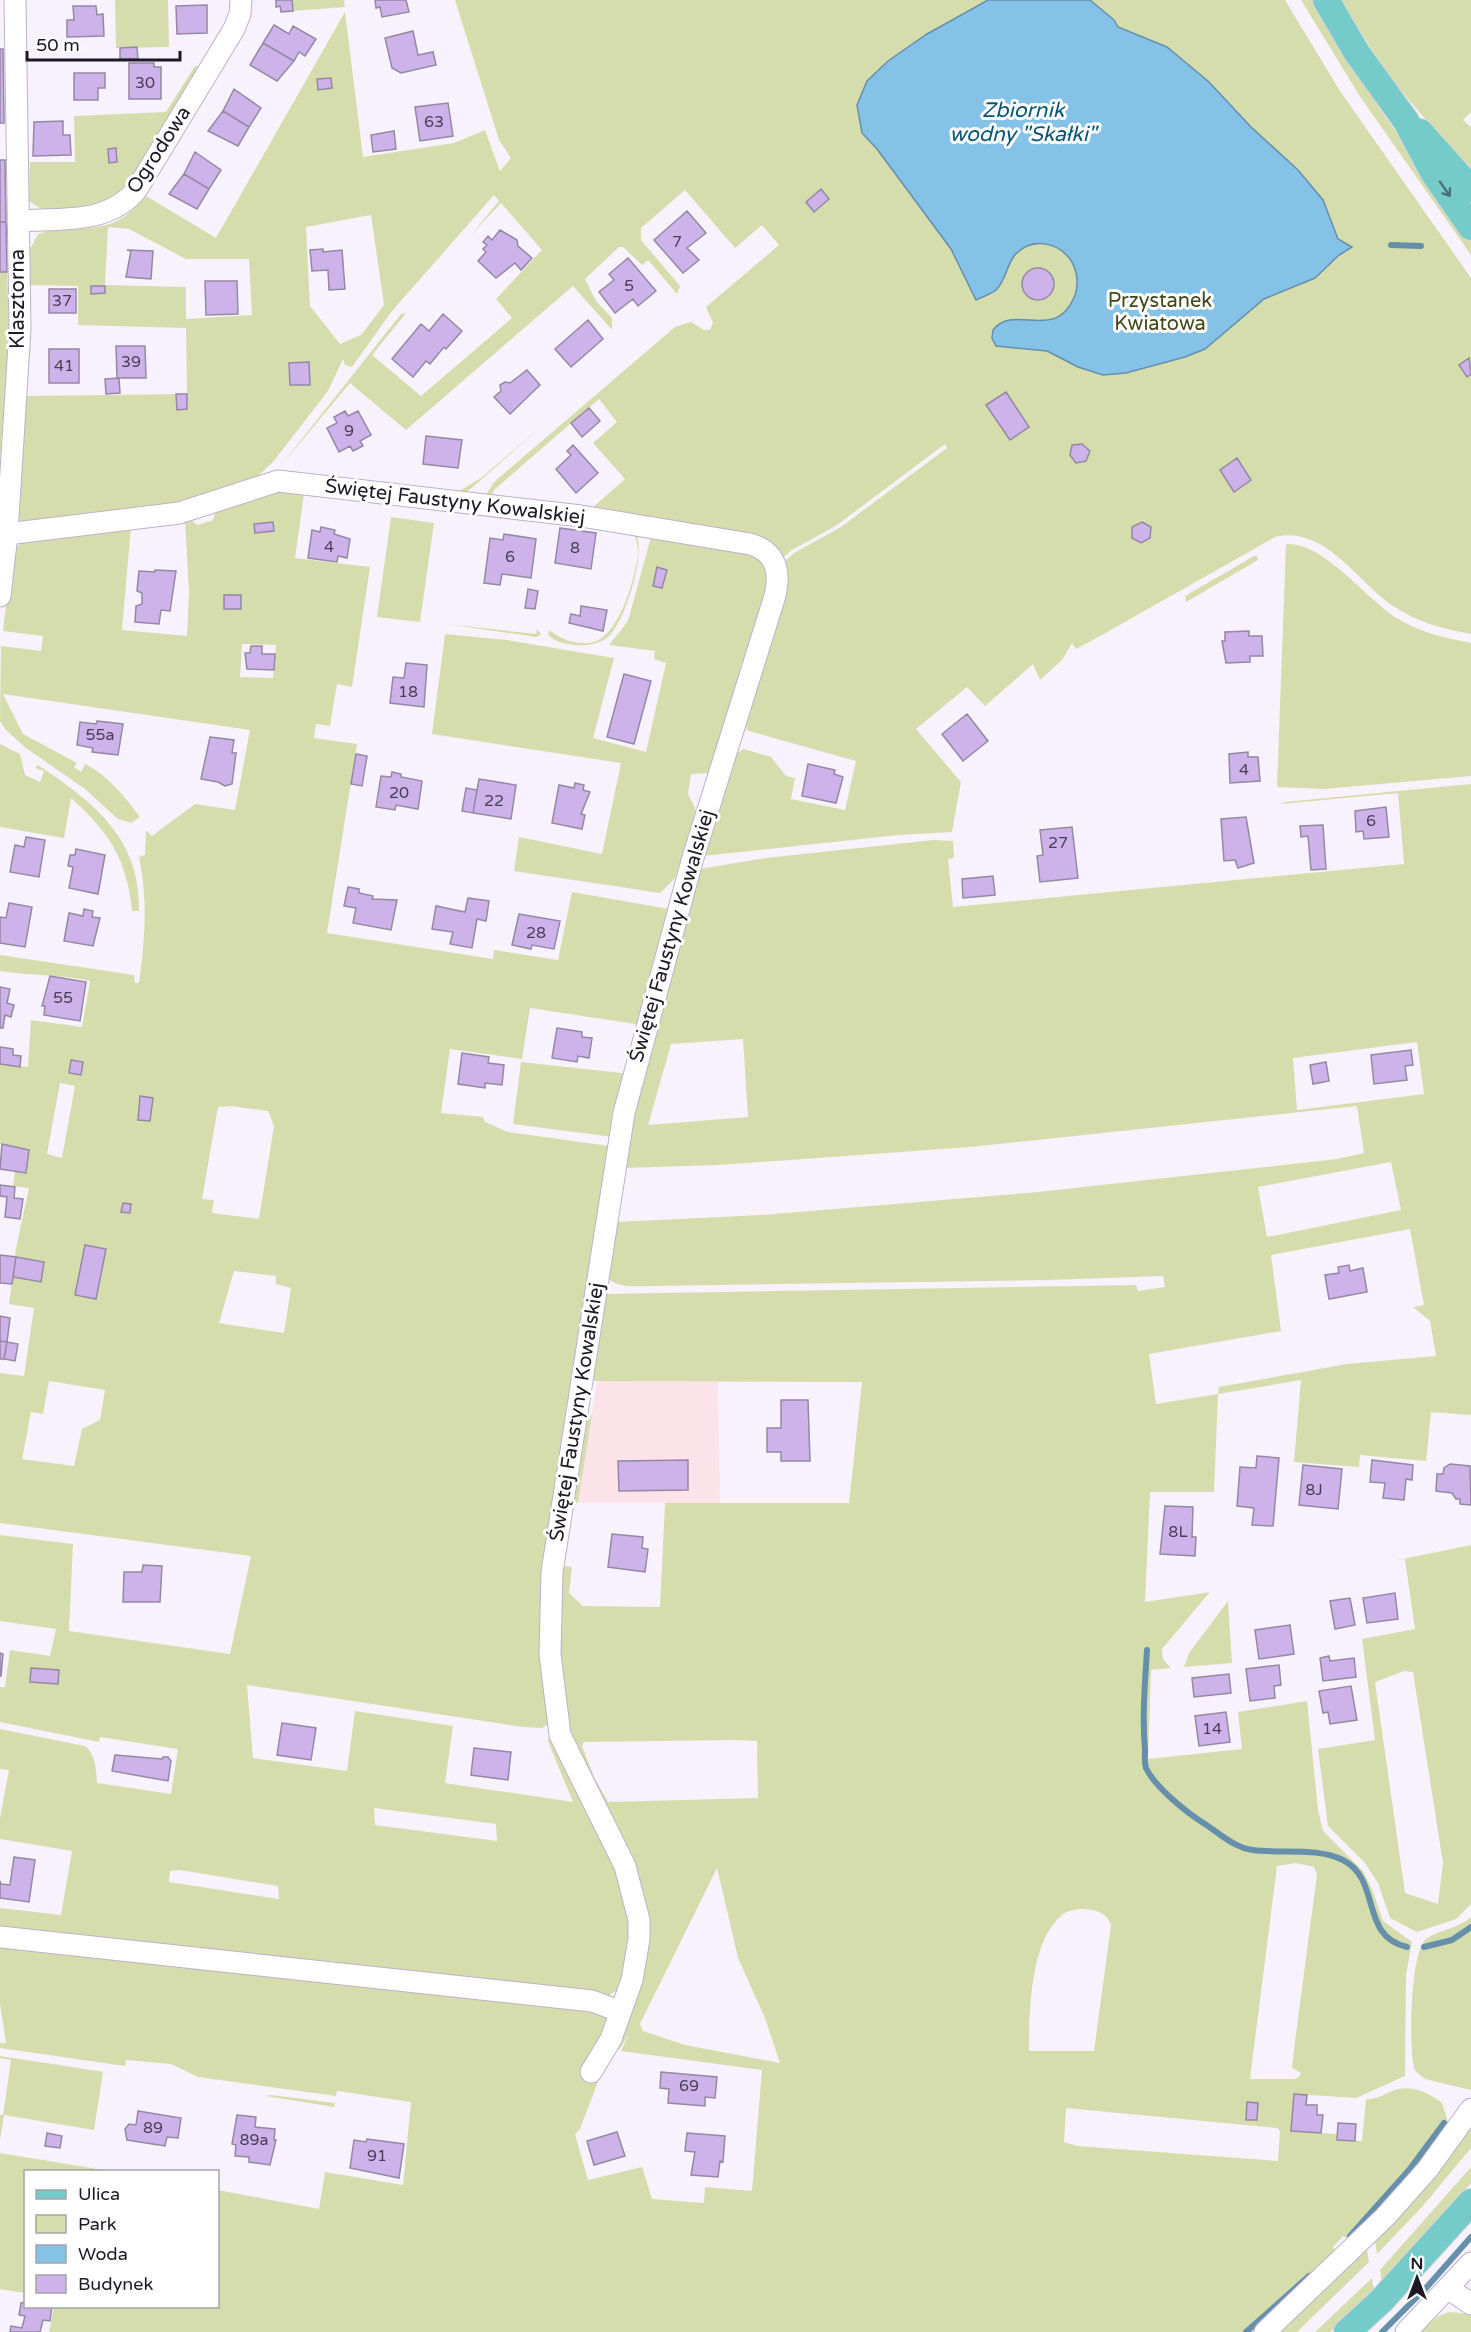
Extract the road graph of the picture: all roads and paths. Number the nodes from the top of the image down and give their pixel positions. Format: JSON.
{"nodes":[{"id":1,"x":15,"y":0,"type":"edge"},
{"id":2,"x":241,"y":0,"type":"edge"},
{"id":3,"x":1326,"y":0,"type":"edge"},
{"id":4,"x":1406,"y":121,"type":"junction"},
{"id":5,"x":1471,"y":189,"type":"edge"},
{"id":6,"x":18,"y":221,"type":"junction"},
{"id":7,"x":1471,"y":227,"type":"edge"},
{"id":8,"x":7,"y":534,"type":"junction"},
{"id":9,"x":0,"y":597,"type":"edge"},
{"id":10,"x":0,"y":1937,"type":"edge"},
{"id":11,"x":619,"y":2011,"type":"junction"},
{"id":12,"x":591,"y":2072,"type":"dead end"},
{"id":13,"x":1471,"y":2109,"type":"edge"},
{"id":14,"x":1471,"y":2202,"type":"edge"},
{"id":15,"x":1471,"y":2263,"type":"edge"},
{"id":16,"x":1449,"y":2289,"type":"junction"},
{"id":17,"x":1471,"y":2304,"type":"edge"},
{"id":18,"x":1265,"y":2332,"type":"edge"},
{"id":19,"x":1347,"y":2332,"type":"edge"},
{"id":20,"x":1406,"y":2332,"type":"edge"}],
"edges":[{"from":1,"to":6,"type":"street","name":"Klasztorna"},
{"from":2,"to":6,"type":"street","name":"Ogrodowa"},
{"from":3,"to":4,"type":"main road"},
{"from":4,"to":5,"type":"main road"},
{"from":4,"to":7,"type":"main road","one_way":true},
{"from":6,"to":8,"type":"street","name":"Klasztorna"},
{"from":8,"to":9,"type":"street","name":"Klasztorna"},
{"from":8,"to":11,"type":"street","name":"Świętej Faustyny Kowalskiej"},
{"from":10,"to":11,"type":"street"},
{"from":11,"to":12,"type":"street","name":"Świętej Faustyny Kowalskiej"},
{"from":13,"to":18,"type":"street"},
{"from":14,"to":19,"type":"main road"},
{"from":15,"to":16,"type":"street"},
{"from":16,"to":17,"type":"street"},
{"from":16,"to":20,"type":"street"}]}
